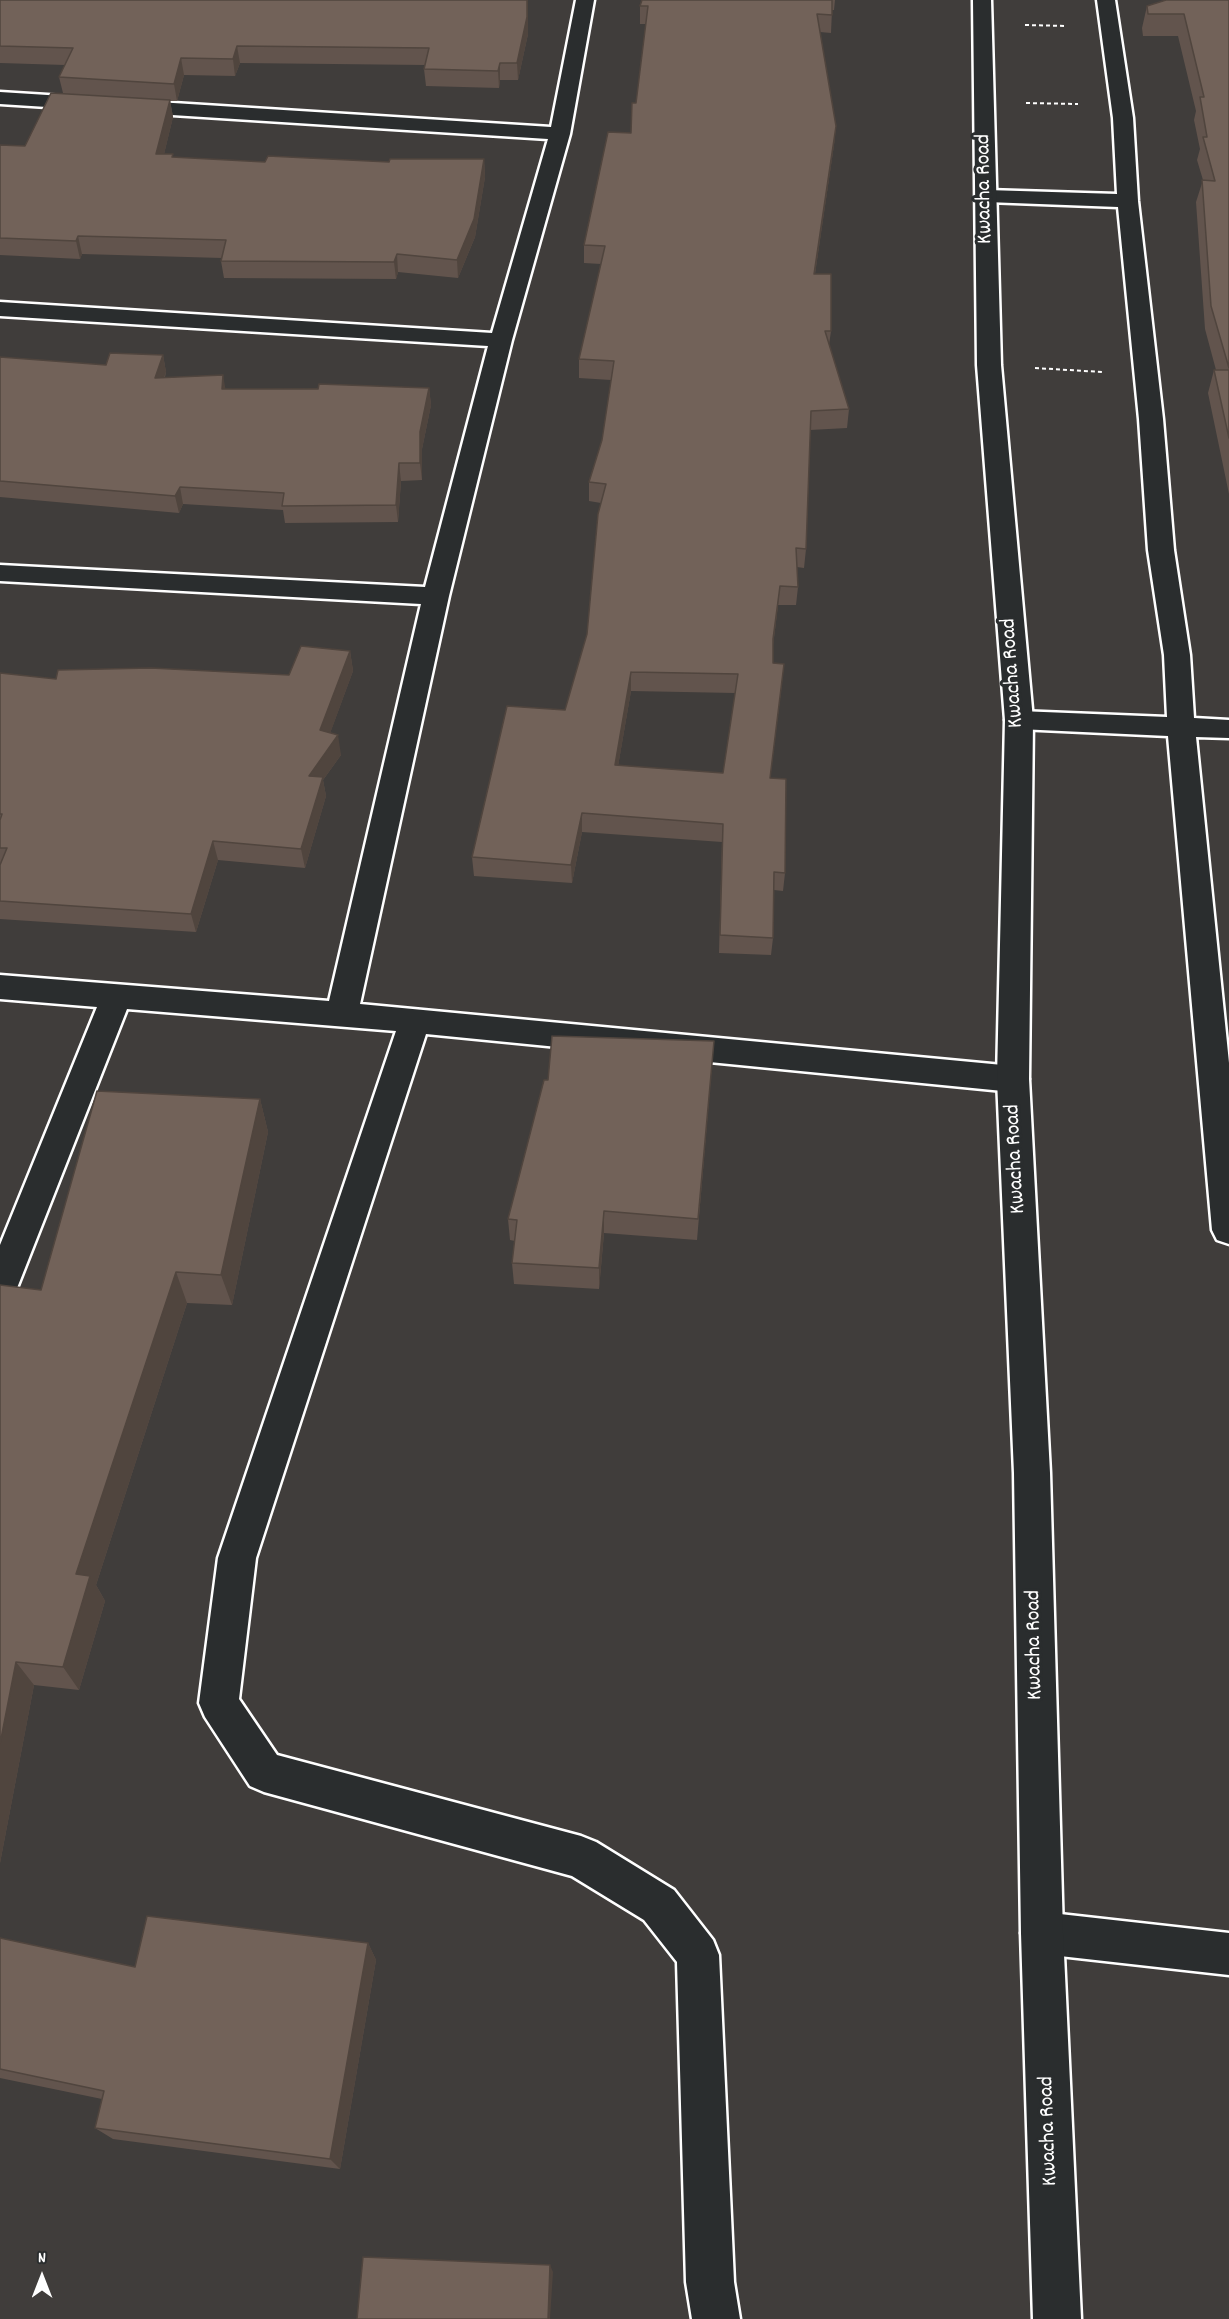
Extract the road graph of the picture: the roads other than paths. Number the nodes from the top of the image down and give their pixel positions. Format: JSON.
{"nodes":[{"id":1,"x":585,"y":0,"type":"edge"},
{"id":2,"x":1106,"y":0,"type":"edge"},
{"id":3,"x":982,"y":12,"type":"edge"},
{"id":4,"x":0,"y":98,"type":"edge"},
{"id":5,"x":560,"y":134,"type":"junction"},
{"id":6,"x":987,"y":196,"type":"junction"},
{"id":7,"x":1128,"y":201,"type":"junction"},
{"id":8,"x":0,"y":309,"type":"edge"},
{"id":9,"x":501,"y":340,"type":"junction"},
{"id":10,"x":0,"y":573,"type":"edge"},
{"id":11,"x":436,"y":596,"type":"junction"},
{"id":12,"x":1019,"y":720,"type":"junction"},
{"id":13,"x":1181,"y":726,"type":"junction"},
{"id":14,"x":1229,"y":729,"type":"edge"},
{"id":15,"x":0,"y":987,"type":"edge"},
{"id":16,"x":117,"y":996,"type":"junction"},
{"id":17,"x":342,"y":1014,"type":"junction"},
{"id":18,"x":415,"y":1021,"type":"junction"},
{"id":19,"x":1013,"y":1079,"type":"junction"},
{"id":20,"x":1229,"y":1230,"type":"edge"},
{"id":21,"x":0,"y":1288,"type":"edge"},
{"id":22,"x":1042,"y":1933,"type":"junction"},
{"id":23,"x":1229,"y":1954,"type":"edge"},
{"id":24,"x":716,"y":2319,"type":"edge"},
{"id":25,"x":1057,"y":2319,"type":"edge"}],
"edges":[{"from":1,"to":5,"type":"street"},
{"from":2,"to":7,"type":"street"},
{"from":3,"to":6,"type":"street","name":"Kwacha Road"},
{"from":4,"to":5,"type":"street"},
{"from":5,"to":9,"type":"street"},
{"from":6,"to":7,"type":"street"},
{"from":6,"to":12,"type":"street","name":"Kwacha Road"},
{"from":7,"to":13,"type":"street"},
{"from":8,"to":9,"type":"street"},
{"from":9,"to":11,"type":"street"},
{"from":10,"to":11,"type":"street"},
{"from":11,"to":17,"type":"street"},
{"from":12,"to":13,"type":"street"},
{"from":12,"to":19,"type":"street","name":"Kwacha Road"},
{"from":13,"to":14,"type":"street"},
{"from":13,"to":20,"type":"street"},
{"from":15,"to":16,"type":"street"},
{"from":16,"to":17,"type":"street"},
{"from":16,"to":21,"type":"street"},
{"from":17,"to":18,"type":"street"},
{"from":18,"to":19,"type":"street"},
{"from":18,"to":24,"type":"street"},
{"from":19,"to":22,"type":"street","name":"Kwacha Road"},
{"from":22,"to":23,"type":"street"},
{"from":22,"to":25,"type":"street","name":"Kwacha Road"}]}
